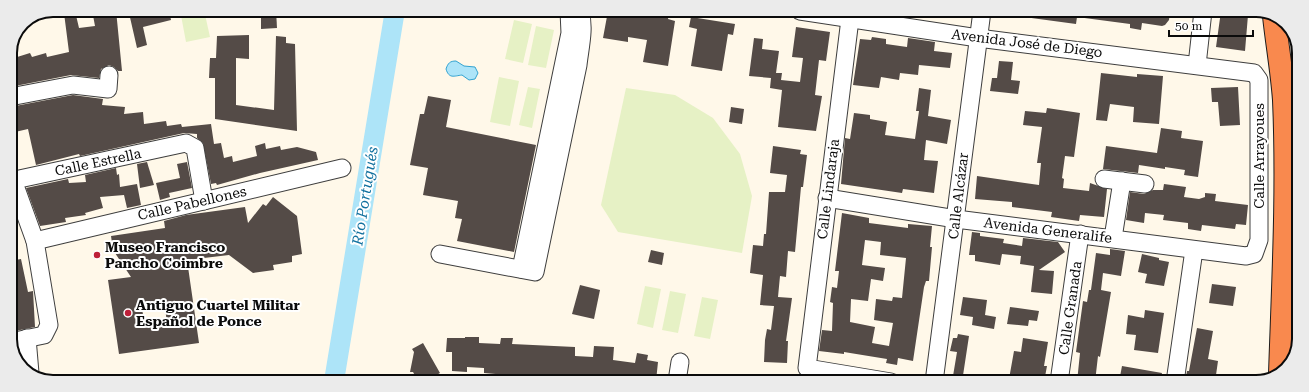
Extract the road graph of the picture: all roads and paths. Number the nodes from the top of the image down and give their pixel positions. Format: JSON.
{"nodes":[{"id":1,"x":569,"y":17,"type":"edge"},
{"id":2,"x":581,"y":17,"type":"edge"},
{"id":3,"x":850,"y":17,"type":"edge"},
{"id":4,"x":866,"y":17,"type":"edge"},
{"id":5,"x":981,"y":17,"type":"edge"},
{"id":6,"x":1202,"y":17,"type":"edge"},
{"id":7,"x":1275,"y":22,"type":"edge"},
{"id":8,"x":978,"y":38,"type":"junction"},
{"id":9,"x":1197,"y":65,"type":"junction"},
{"id":10,"x":1254,"y":73,"type":"joint"},
{"id":11,"x":109,"y":75,"type":"dead end"},
{"id":12,"x":17,"y":96,"type":"edge"},
{"id":13,"x":342,"y":168,"type":"dead end"},
{"id":14,"x":17,"y":179,"type":"edge"},
{"id":15,"x":1104,"y":179,"type":"dead end"},
{"id":16,"x":1122,"y":181,"type":"junction"},
{"id":17,"x":1145,"y":184,"type":"dead end"},
{"id":18,"x":17,"y":191,"type":"edge"},
{"id":19,"x":827,"y":198,"type":"junction"},
{"id":20,"x":204,"y":201,"type":"junction"},
{"id":21,"x":956,"y":219,"type":"junction"},
{"id":22,"x":1080,"y":234,"type":"junction"},
{"id":23,"x":1113,"y":238,"type":"junction"},
{"id":24,"x":39,"y":240,"type":"junction"},
{"id":25,"x":1259,"y":240,"type":"joint"},
{"id":26,"x":1194,"y":250,"type":"junction"},
{"id":27,"x":440,"y":254,"type":"dead end"},
{"id":28,"x":528,"y":270,"type":"junction"},
{"id":29,"x":27,"y":338,"type":"junction"},
{"id":30,"x":17,"y":340,"type":"edge"},
{"id":31,"x":680,"y":362,"type":"dead end"},
{"id":32,"x":1280,"y":366,"type":"edge"},
{"id":33,"x":29,"y":367,"type":"edge"},
{"id":34,"x":679,"y":375,"type":"edge"},
{"id":35,"x":849,"y":375,"type":"edge"},
{"id":36,"x":935,"y":375,"type":"edge"},
{"id":37,"x":1060,"y":375,"type":"edge"},
{"id":38,"x":1176,"y":375,"type":"edge"}],
"edges":[{"from":1,"to":28,"type":"street"},
{"from":2,"to":28,"type":"street"},
{"from":3,"to":19,"type":"street","name":"Calle Lindaraja"},
{"from":4,"to":8,"type":"street","name":"Avenida José de Diego"},
{"from":5,"to":8,"type":"street","name":"Calle Alcázar"},
{"from":6,"to":9,"type":"street"},
{"from":7,"to":32,"type":"highway"},
{"from":8,"to":9,"type":"street","name":"Avenida José de Diego"},
{"from":8,"to":21,"type":"street","name":"Calle Alcázar"},
{"from":9,"to":10,"type":"street","name":"Avenida José de Diego"},
{"from":10,"to":25,"type":"street","name":"Calle Arrayoues"},
{"from":11,"to":12,"type":"street"},
{"from":13,"to":20,"type":"street","name":"Calle Pabellones"},
{"from":14,"to":20,"type":"street","name":"Calle Estrella"},
{"from":15,"to":16,"type":"street"},
{"from":16,"to":17,"type":"street"},
{"from":16,"to":23,"type":"street"},
{"from":18,"to":24,"type":"street"},
{"from":19,"to":21,"type":"street","name":"Avenida Generalife"},
{"from":19,"to":35,"type":"street","name":"Calle Lindaraja"},
{"from":20,"to":24,"type":"street","name":"Calle Pabellones"},
{"from":21,"to":22,"type":"street","name":"Avenida Generalife"},
{"from":21,"to":36,"type":"street","name":"Calle Alcázar"},
{"from":22,"to":23,"type":"street","name":"Avenida Generalife"},
{"from":22,"to":37,"type":"street","name":"Calle Granada"},
{"from":23,"to":26,"type":"street","name":"Avenida Generalife"},
{"from":24,"to":29,"type":"street"},
{"from":25,"to":26,"type":"street","name":"Avenida Generalife"},
{"from":26,"to":38,"type":"street"},
{"from":27,"to":28,"type":"street"},
{"from":29,"to":30,"type":"street"},
{"from":29,"to":33,"type":"street"},
{"from":31,"to":34,"type":"street"}]}
